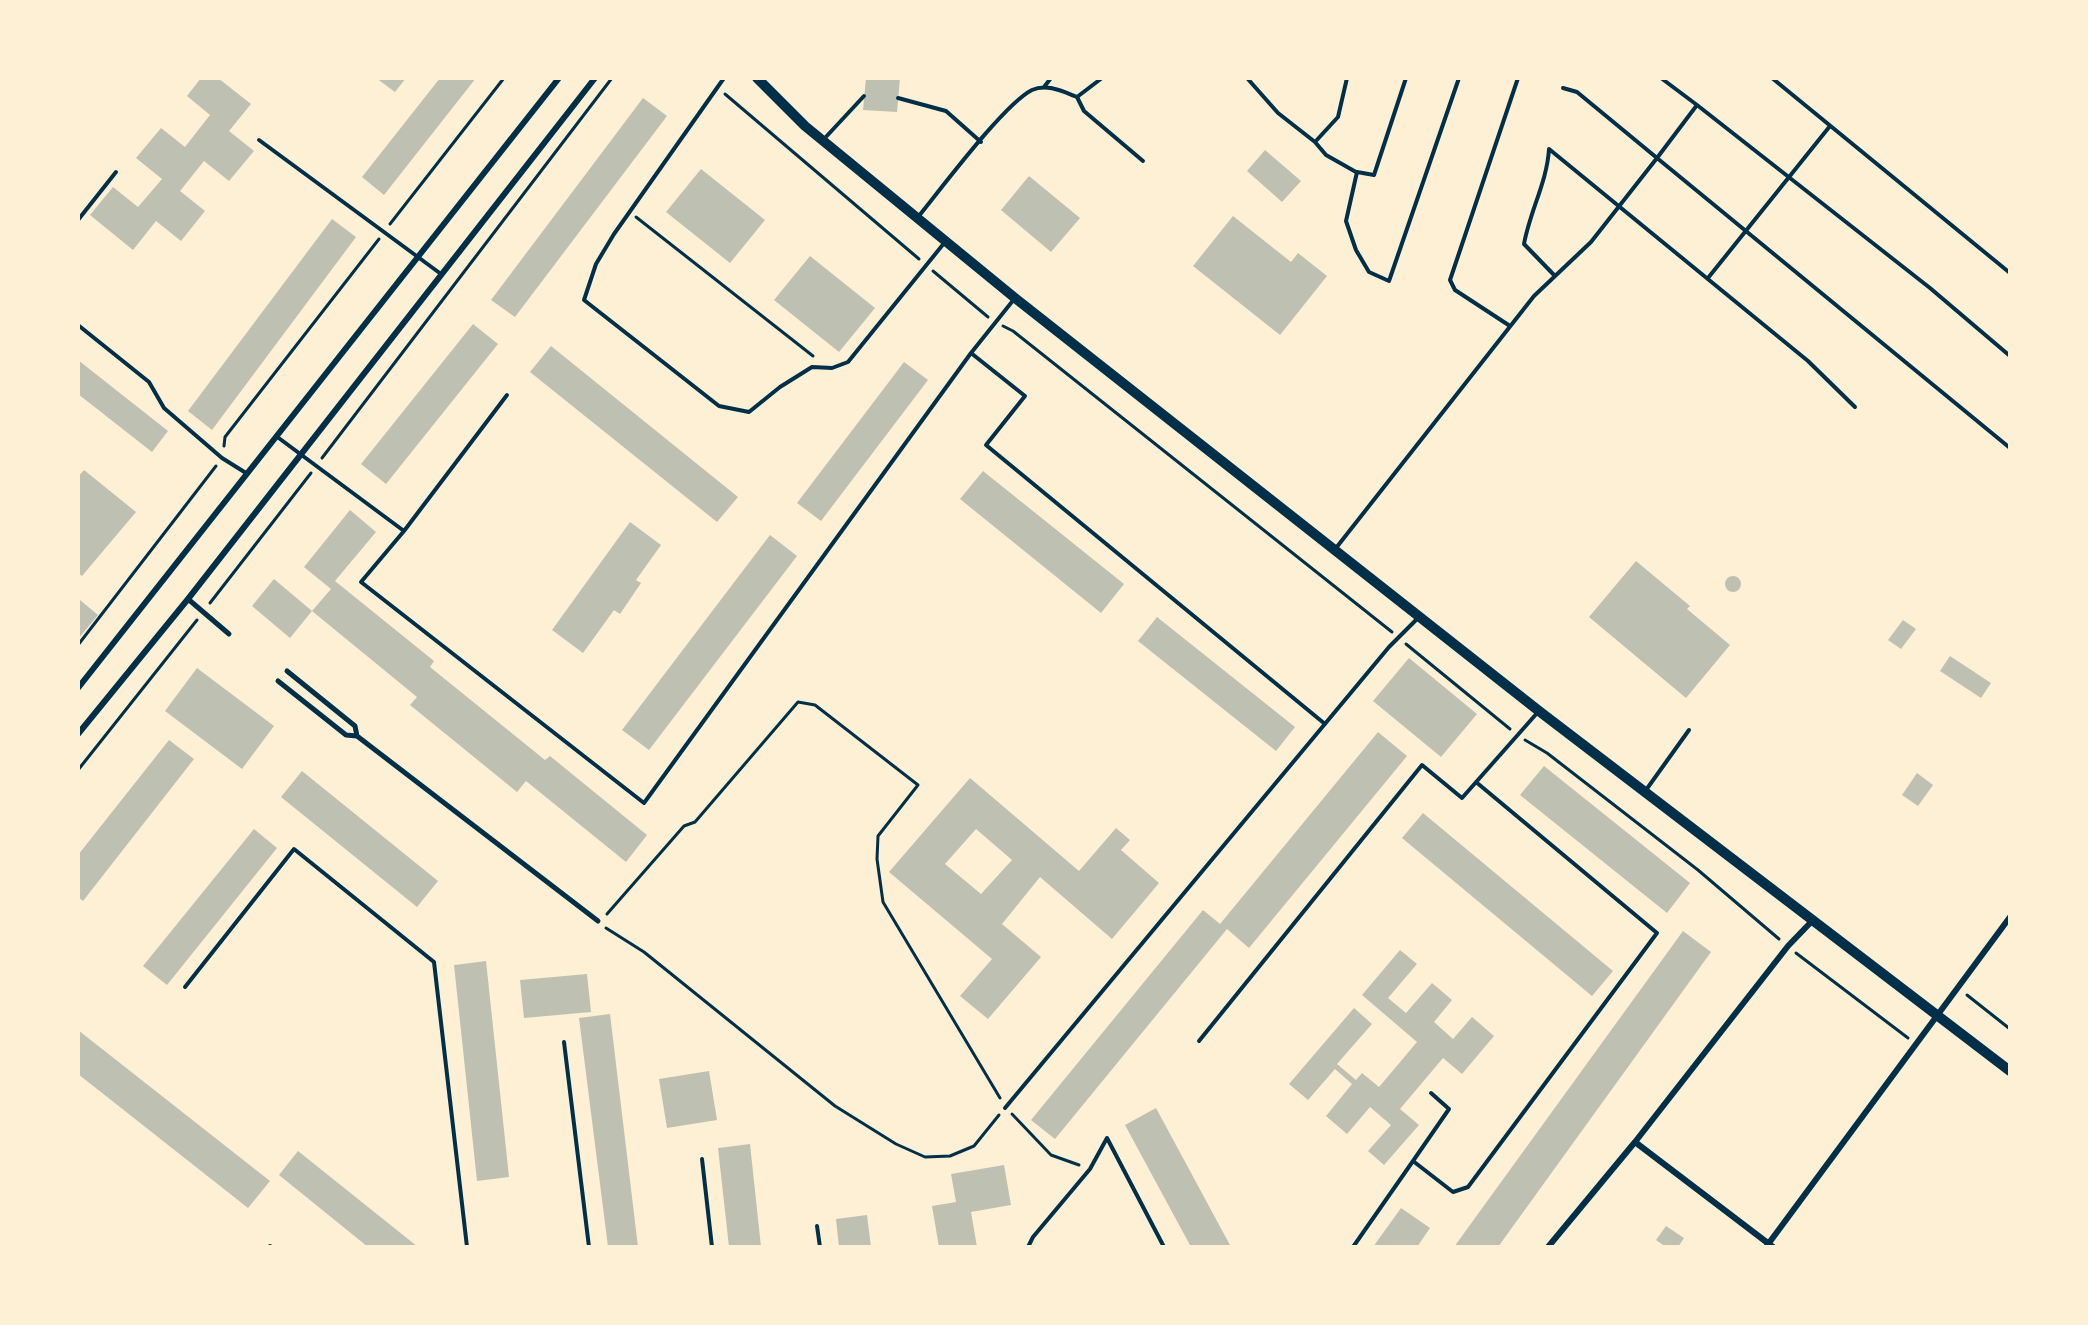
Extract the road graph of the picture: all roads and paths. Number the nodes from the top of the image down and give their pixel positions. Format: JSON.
{"nodes":[{"id":1,"x":504,"y":78,"type":"edge"},
{"id":2,"x":559,"y":78,"type":"edge"},
{"id":3,"x":595,"y":78,"type":"edge"},
{"id":4,"x":612,"y":78,"type":"edge"},
{"id":5,"x":724,"y":78,"type":"edge"},
{"id":6,"x":757,"y":78,"type":"edge"},
{"id":7,"x":1051,"y":78,"type":"edge"},
{"id":8,"x":1102,"y":78,"type":"edge"},
{"id":9,"x":1247,"y":78,"type":"edge"},
{"id":10,"x":1347,"y":78,"type":"edge"},
{"id":11,"x":1406,"y":78,"type":"edge"},
{"id":12,"x":1459,"y":78,"type":"edge"},
{"id":13,"x":1518,"y":78,"type":"edge"},
{"id":14,"x":1661,"y":78,"type":"edge"},
{"id":15,"x":1772,"y":78,"type":"edge"},
{"id":16,"x":1044,"y":87,"type":"junction"},
{"id":17,"x":717,"y":88,"type":"junction"},
{"id":18,"x":1563,"y":88,"type":"dead end"},
{"id":19,"x":864,"y":96,"type":"dead end"},
{"id":20,"x":1077,"y":97,"type":"junction"},
{"id":21,"x":898,"y":98,"type":"dead end"},
{"id":22,"x":1697,"y":105,"type":"junction"},
{"id":23,"x":1830,"y":126,"type":"junction"},
{"id":24,"x":259,"y":140,"type":"dead end"},
{"id":25,"x":822,"y":140,"type":"junction"},
{"id":26,"x":981,"y":142,"type":"junction"},
{"id":27,"x":1315,"y":142,"type":"junction"},
{"id":28,"x":1657,"y":158,"type":"junction"},
{"id":29,"x":1143,"y":161,"type":"dead end"},
{"id":30,"x":116,"y":172,"type":"dead end"},
{"id":31,"x":1356,"y":172,"type":"junction"},
{"id":32,"x":1788,"y":177,"type":"junction"},
{"id":33,"x":1620,"y":205,"type":"junction"},
{"id":34,"x":630,"y":212,"type":"junction"},
{"id":35,"x":916,"y":219,"type":"junction"},
{"id":36,"x":78,"y":220,"type":"edge"},
{"id":37,"x":1746,"y":231,"type":"junction"},
{"id":38,"x":384,"y":233,"type":"junction"},
{"id":39,"x":945,"y":242,"type":"junction"},
{"id":40,"x":417,"y":257,"type":"junction"},
{"id":41,"x":927,"y":265,"type":"junction"},
{"id":42,"x":2010,"y":273,"type":"edge"},
{"id":43,"x":441,"y":274,"type":"junction"},
{"id":44,"x":1555,"y":276,"type":"junction"},
{"id":45,"x":1708,"y":278,"type":"junction"},
{"id":46,"x":1015,"y":298,"type":"junction"},
{"id":47,"x":995,"y":322,"type":"junction"},
{"id":48,"x":78,"y":325,"type":"edge"},
{"id":49,"x":1510,"y":326,"type":"junction"},
{"id":50,"x":971,"y":353,"type":"junction"},
{"id":51,"x":2010,"y":356,"type":"edge"},
{"id":52,"x":828,"y":368,"type":"junction"},
{"id":53,"x":507,"y":394,"type":"dead end"},
{"id":54,"x":1855,"y":407,"type":"dead end"},
{"id":55,"x":276,"y":435,"type":"junction"},
{"id":56,"x":2010,"y":448,"type":"edge"},
{"id":57,"x":300,"y":453,"type":"junction"},
{"id":58,"x":222,"y":458,"type":"junction"},
{"id":59,"x":317,"y":465,"type":"junction"},
{"id":60,"x":246,"y":473,"type":"junction"},
{"id":61,"x":404,"y":531,"type":"junction"},
{"id":62,"x":1336,"y":549,"type":"junction"},
{"id":63,"x":188,"y":599,"type":"junction"},
{"id":64,"x":204,"y":611,"type":"junction"},
{"id":65,"x":1420,"y":617,"type":"junction"},
{"id":66,"x":229,"y":634,"type":"dead end"},
{"id":67,"x":1399,"y":638,"type":"junction"},
{"id":68,"x":78,"y":645,"type":"edge"},
{"id":69,"x":287,"y":670,"type":"dead end"},
{"id":70,"x":278,"y":681,"type":"dead end"},
{"id":71,"x":78,"y":688,"type":"edge"},
{"id":72,"x":1539,"y":711,"type":"junction"},
{"id":73,"x":1325,"y":724,"type":"junction"},
{"id":74,"x":1689,"y":730,"type":"dead end"},
{"id":75,"x":78,"y":734,"type":"edge"},
{"id":76,"x":1517,"y":735,"type":"junction"},
{"id":77,"x":357,"y":736,"type":"junction"},
{"id":78,"x":78,"y":770,"type":"edge"},
{"id":79,"x":1476,"y":782,"type":"junction"},
{"id":80,"x":1644,"y":793,"type":"junction"},
{"id":81,"x":2010,"y":917,"type":"edge"},
{"id":82,"x":1813,"y":920,"type":"junction"},
{"id":83,"x":598,"y":921,"type":"junction"},
{"id":84,"x":1788,"y":946,"type":"junction"},
{"id":85,"x":185,"y":987,"type":"dead end"},
{"id":86,"x":1956,"y":987,"type":"junction"},
{"id":87,"x":1937,"y":1015,"type":"junction"},
{"id":88,"x":2010,"y":1029,"type":"edge"},
{"id":89,"x":1199,"y":1041,"type":"dead end"},
{"id":90,"x":564,"y":1042,"type":"dead end"},
{"id":91,"x":1917,"y":1045,"type":"junction"},
{"id":92,"x":2010,"y":1071,"type":"edge"},
{"id":93,"x":1431,"y":1093,"type":"dead end"},
{"id":94,"x":1005,"y":1107,"type":"junction"},
{"id":95,"x":1635,"y":1142,"type":"junction"},
{"id":96,"x":702,"y":1159,"type":"dead end"},
{"id":97,"x":1413,"y":1161,"type":"junction"},
{"id":98,"x":1090,"y":1169,"type":"junction"},
{"id":99,"x":817,"y":1226,"type":"dead end"},
{"id":100,"x":1769,"y":1246,"type":"edge"},
{"id":101,"x":467,"y":1247,"type":"edge"},
{"id":102,"x":589,"y":1247,"type":"edge"},
{"id":103,"x":712,"y":1247,"type":"edge"},
{"id":104,"x":820,"y":1247,"type":"edge"},
{"id":105,"x":1028,"y":1247,"type":"edge"},
{"id":106,"x":1164,"y":1247,"type":"edge"},
{"id":107,"x":1353,"y":1247,"type":"edge"},
{"id":108,"x":1548,"y":1247,"type":"edge"}],
"edges":[{"from":1,"to":38,"type":"path"},
{"from":2,"to":40,"type":"street"},
{"from":3,"to":43,"type":"street"},
{"from":4,"to":59,"type":"path"},
{"from":5,"to":17,"type":"lane"},
{"from":6,"to":25,"type":"main road"},
{"from":7,"to":16,"type":"lane"},
{"from":8,"to":20,"type":"lane"},
{"from":9,"to":27,"type":"lane"},
{"from":10,"to":27,"type":"lane"},
{"from":11,"to":31,"type":"lane"},
{"from":12,"to":31,"type":"lane"},
{"from":13,"to":49,"type":"lane"},
{"from":14,"to":22,"type":"lane"},
{"from":15,"to":23,"type":"lane"},
{"from":16,"to":20,"type":"lane"},
{"from":16,"to":26,"type":"lane"},
{"from":17,"to":34,"type":"lane"},
{"from":17,"to":41,"type":"path"},
{"from":18,"to":28,"type":"lane"},
{"from":19,"to":25,"type":"lane"},
{"from":20,"to":29,"type":"lane"},
{"from":21,"to":26,"type":"lane"},
{"from":22,"to":28,"type":"lane"},
{"from":22,"to":32,"type":"lane"},
{"from":23,"to":32,"type":"lane"},
{"from":23,"to":42,"type":"lane"},
{"from":24,"to":38,"type":"lane"},
{"from":25,"to":35,"type":"main road"},
{"from":26,"to":35,"type":"lane"},
{"from":27,"to":31,"type":"lane"},
{"from":28,"to":33,"type":"lane"},
{"from":28,"to":37,"type":"lane"},
{"from":30,"to":36,"type":"lane"},
{"from":32,"to":37,"type":"lane"},
{"from":32,"to":51,"type":"lane"},
{"from":33,"to":44,"type":"lane"},
{"from":33,"to":44,"type":"lane"},
{"from":33,"to":45,"type":"lane"},
{"from":34,"to":52,"type":"path"},
{"from":34,"to":52,"type":"lane"},
{"from":35,"to":39,"type":"main road"},
{"from":37,"to":45,"type":"lane"},
{"from":37,"to":56,"type":"lane"},
{"from":38,"to":40,"type":"lane"},
{"from":38,"to":58,"type":"path"},
{"from":39,"to":41,"type":"lane"},
{"from":39,"to":46,"type":"main road"},
{"from":40,"to":43,"type":"lane"},
{"from":40,"to":55,"type":"street"},
{"from":41,"to":47,"type":"path"},
{"from":41,"to":52,"type":"lane"},
{"from":43,"to":57,"type":"street"},
{"from":44,"to":49,"type":"lane"},
{"from":45,"to":54,"type":"lane"},
{"from":46,"to":47,"type":"lane"},
{"from":46,"to":62,"type":"main road"},
{"from":47,"to":50,"type":"lane"},
{"from":47,"to":67,"type":"path"},
{"from":48,"to":58,"type":"lane"},
{"from":49,"to":62,"type":"lane"},
{"from":50,"to":61,"type":"lane"},
{"from":50,"to":73,"type":"lane"},
{"from":53,"to":61,"type":"lane"},
{"from":55,"to":57,"type":"lane"},
{"from":55,"to":60,"type":"street"},
{"from":57,"to":59,"type":"lane"},
{"from":57,"to":63,"type":"street"},
{"from":58,"to":60,"type":"lane"},
{"from":58,"to":68,"type":"path"},
{"from":59,"to":61,"type":"lane"},
{"from":59,"to":64,"type":"path"},
{"from":60,"to":71,"type":"street"},
{"from":62,"to":65,"type":"main road"},
{"from":63,"to":64,"type":"street"},
{"from":63,"to":75,"type":"street"},
{"from":64,"to":66,"type":"street"},
{"from":64,"to":78,"type":"path"},
{"from":65,"to":67,"type":"lane"},
{"from":65,"to":72,"type":"main road"},
{"from":67,"to":73,"type":"lane"},
{"from":67,"to":76,"type":"path"},
{"from":69,"to":77,"type":"street"},
{"from":70,"to":77,"type":"street"},
{"from":72,"to":76,"type":"lane"},
{"from":72,"to":80,"type":"main road"},
{"from":73,"to":94,"type":"lane"},
{"from":74,"to":80,"type":"lane"},
{"from":76,"to":79,"type":"lane"},
{"from":76,"to":84,"type":"path"},
{"from":77,"to":83,"type":"street"},
{"from":79,"to":89,"type":"lane"},
{"from":79,"to":97,"type":"lane"},
{"from":80,"to":82,"type":"main road"},
{"from":81,"to":86,"type":"street"},
{"from":82,"to":84,"type":"street"},
{"from":82,"to":87,"type":"main road"},
{"from":83,"to":94,"type":"path"},
{"from":83,"to":94,"type":"path"},
{"from":84,"to":91,"type":"path"},
{"from":84,"to":95,"type":"street"},
{"from":85,"to":101,"type":"lane"},
{"from":86,"to":87,"type":"street"},
{"from":86,"to":88,"type":"path"},
{"from":87,"to":91,"type":"street"},
{"from":87,"to":92,"type":"main road"},
{"from":90,"to":102,"type":"lane"},
{"from":91,"to":100,"type":"street"},
{"from":93,"to":97,"type":"lane"},
{"from":94,"to":98,"type":"path"},
{"from":95,"to":100,"type":"street"},
{"from":95,"to":108,"type":"street"},
{"from":96,"to":103,"type":"lane"},
{"from":97,"to":107,"type":"lane"},
{"from":98,"to":105,"type":"lane"},
{"from":98,"to":106,"type":"lane"},
{"from":99,"to":104,"type":"lane"}]}
